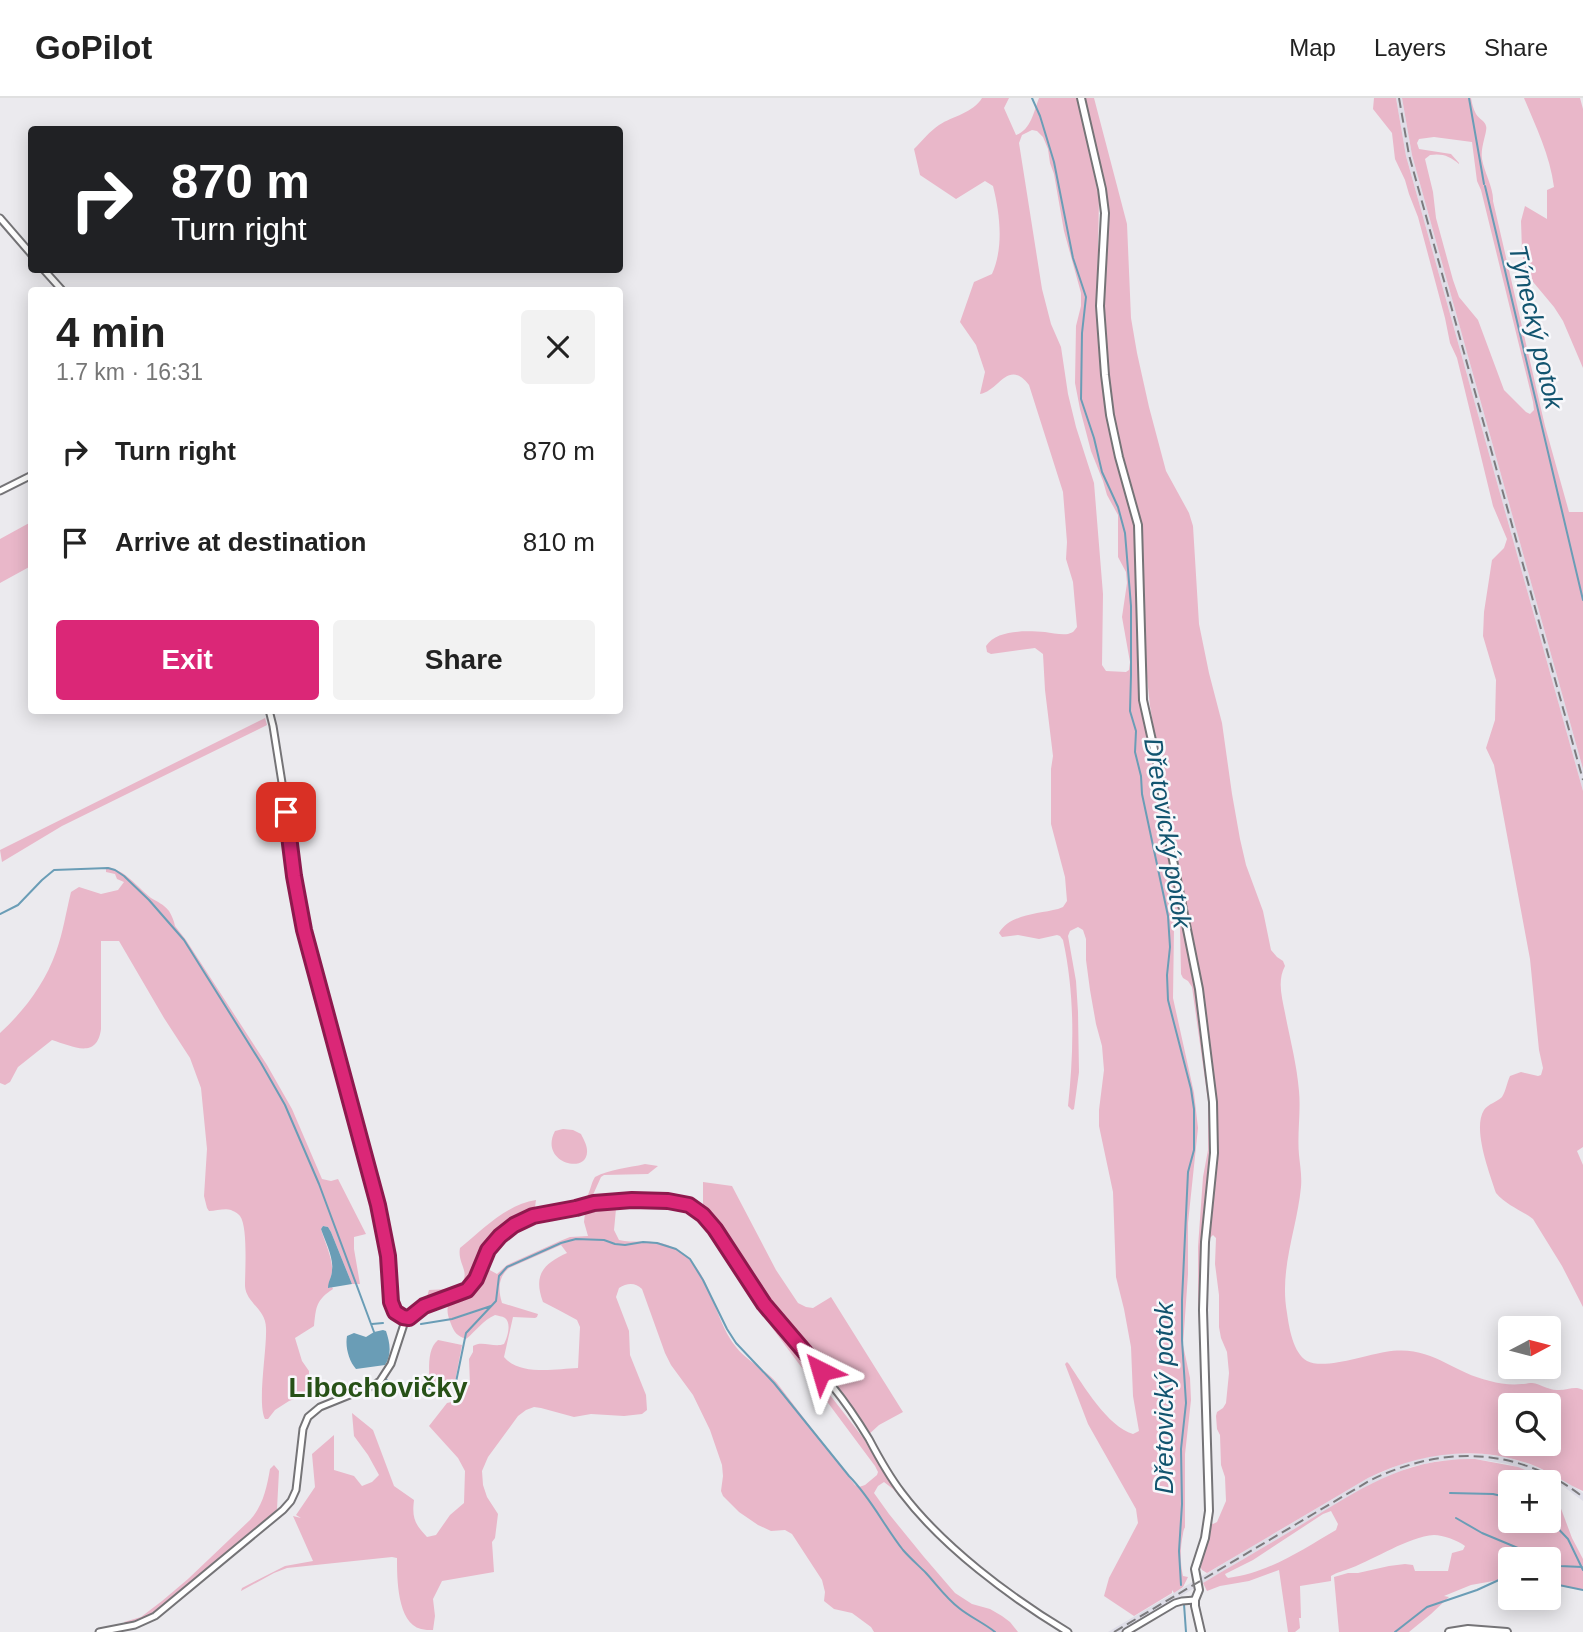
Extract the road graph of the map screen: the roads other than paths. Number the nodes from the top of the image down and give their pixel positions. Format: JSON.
{"nodes":[{"id":1,"x":1081,"y":98,"type":"edge"},
{"id":2,"x":0,"y":218,"type":"edge"},
{"id":3,"x":28,"y":250,"type":"edge"},
{"id":4,"x":47,"y":273,"type":"edge"},
{"id":5,"x":59,"y":287,"type":"edge"},
{"id":6,"x":28,"y":477,"type":"edge"},
{"id":7,"x":0,"y":491,"type":"edge"},
{"id":8,"x":270,"y":714,"type":"edge"},
{"id":9,"x":406,"y":1318,"type":"junction"},
{"id":10,"x":1195,"y":1600,"type":"junction"},
{"id":11,"x":99,"y":1632,"type":"edge"},
{"id":12,"x":1068,"y":1632,"type":"edge"},
{"id":13,"x":1126,"y":1632,"type":"edge"},
{"id":14,"x":1201,"y":1632,"type":"edge"},
{"id":15,"x":1450,"y":1632,"type":"edge"},
{"id":16,"x":1507,"y":1632,"type":"edge"}],
"edges":[{"from":1,"to":10,"type":"main road"},
{"from":2,"to":3,"type":"street"},
{"from":4,"to":5,"type":"street"},
{"from":6,"to":7,"type":"street"},
{"from":8,"to":9,"type":"street"},
{"from":9,"to":11,"type":"street"},
{"from":9,"to":12,"type":"street"},
{"from":10,"to":13,"type":"street"},
{"from":10,"to":14,"type":"main road"},
{"from":15,"to":16,"type":"main road"}]}
